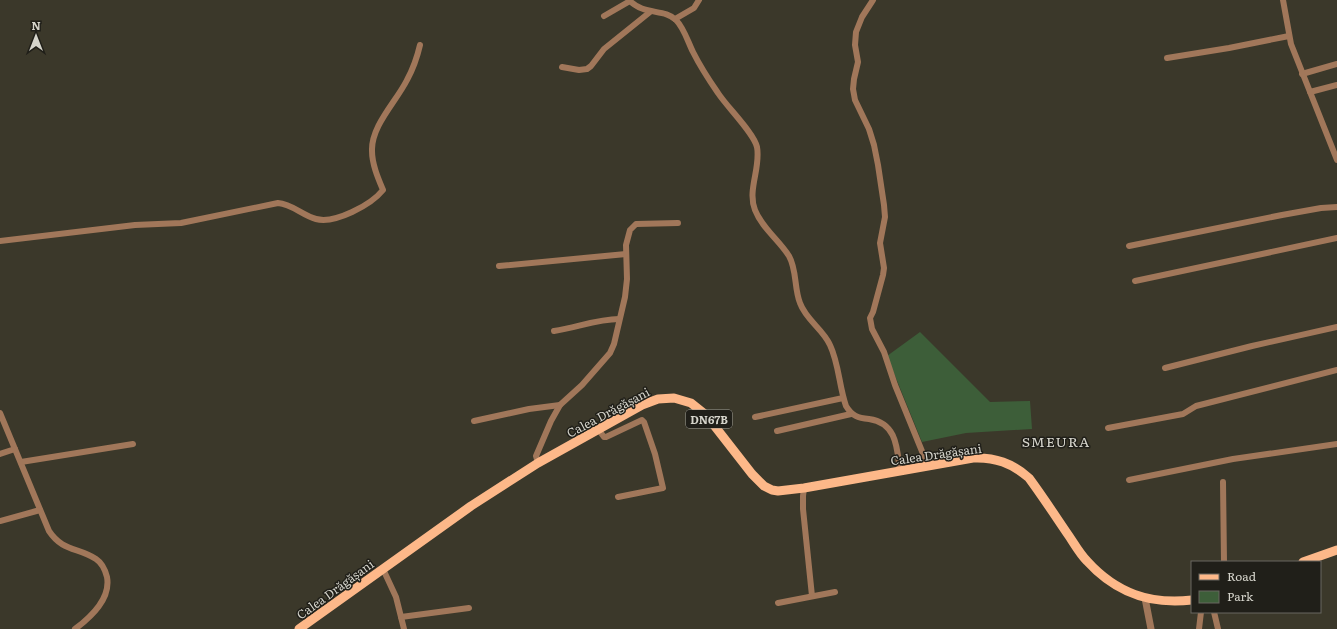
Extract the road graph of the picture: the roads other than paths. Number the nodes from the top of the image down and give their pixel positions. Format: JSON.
{"nodes":[{"id":1,"x":700,"y":0,"type":"edge"},
{"id":2,"x":873,"y":0,"type":"edge"},
{"id":3,"x":1284,"y":0,"type":"edge"},
{"id":4,"x":630,"y":1,"type":"edge"},
{"id":5,"x":650,"y":12,"type":"junction"},
{"id":6,"x":604,"y":16,"type":"dead end"},
{"id":7,"x":675,"y":19,"type":"junction"},
{"id":8,"x":1289,"y":36,"type":"junction"},
{"id":9,"x":420,"y":45,"type":"dead end"},
{"id":10,"x":1167,"y":58,"type":"dead end"},
{"id":11,"x":1337,"y":64,"type":"edge"},
{"id":12,"x":562,"y":67,"type":"dead end"},
{"id":13,"x":1302,"y":74,"type":"junction"},
{"id":14,"x":1337,"y":85,"type":"edge"},
{"id":15,"x":1310,"y":92,"type":"junction"},
{"id":16,"x":1337,"y":160,"type":"edge"},
{"id":17,"x":1337,"y":207,"type":"edge"},
{"id":18,"x":678,"y":223,"type":"dead end"},
{"id":19,"x":1337,"y":238,"type":"edge"},
{"id":20,"x":0,"y":241,"type":"edge"},
{"id":21,"x":1129,"y":246,"type":"dead end"},
{"id":22,"x":626,"y":254,"type":"junction"},
{"id":23,"x":498,"y":266,"type":"dead end"},
{"id":24,"x":1135,"y":281,"type":"dead end"},
{"id":25,"x":619,"y":319,"type":"junction"},
{"id":26,"x":1337,"y":327,"type":"edge"},
{"id":27,"x":554,"y":331,"type":"dead end"},
{"id":28,"x":1165,"y":368,"type":"dead end"},
{"id":29,"x":1337,"y":370,"type":"edge"},
{"id":30,"x":843,"y":398,"type":"junction"},
{"id":31,"x":560,"y":405,"type":"junction"},
{"id":32,"x":0,"y":414,"type":"edge"},
{"id":33,"x":851,"y":414,"type":"junction"},
{"id":34,"x":755,"y":416,"type":"dead end"},
{"id":35,"x":474,"y":421,"type":"dead end"},
{"id":36,"x":1108,"y":428,"type":"dead end"},
{"id":37,"x":598,"y":429,"type":"junction"},
{"id":38,"x":777,"y":431,"type":"dead end"},
{"id":39,"x":133,"y":444,"type":"dead end"},
{"id":40,"x":1337,"y":444,"type":"edge"},
{"id":41,"x":15,"y":449,"type":"junction"},
{"id":42,"x":0,"y":454,"type":"edge"},
{"id":43,"x":21,"y":462,"type":"junction"},
{"id":44,"x":538,"y":463,"type":"junction"},
{"id":45,"x":928,"y":466,"type":"junction"},
{"id":46,"x":900,"y":470,"type":"junction"},
{"id":47,"x":1129,"y":480,"type":"dead end"},
{"id":48,"x":1222,"y":482,"type":"dead end"},
{"id":49,"x":804,"y":488,"type":"junction"},
{"id":50,"x":618,"y":497,"type":"dead end"},
{"id":51,"x":40,"y":510,"type":"junction"},
{"id":52,"x":0,"y":521,"type":"edge"},
{"id":53,"x":1337,"y":550,"type":"edge"},
{"id":54,"x":1224,"y":561,"type":"edge"},
{"id":55,"x":1306,"y":561,"type":"edge"},
{"id":56,"x":383,"y":569,"type":"junction"},
{"id":57,"x":834,"y":592,"type":"dead end"},
{"id":58,"x":812,"y":596,"type":"junction"},
{"id":59,"x":1145,"y":598,"type":"junction"},
{"id":60,"x":1191,"y":600,"type":"edge"},
{"id":61,"x":778,"y":603,"type":"dead end"},
{"id":62,"x":470,"y":608,"type":"dead end"},
{"id":63,"x":1201,"y":613,"type":"edge"},
{"id":64,"x":1214,"y":613,"type":"edge"},
{"id":65,"x":401,"y":617,"type":"junction"},
{"id":66,"x":75,"y":629,"type":"edge"},
{"id":67,"x":299,"y":629,"type":"edge"},
{"id":68,"x":404,"y":629,"type":"edge"},
{"id":69,"x":1151,"y":629,"type":"edge"},
{"id":70,"x":1199,"y":629,"type":"edge"},
{"id":71,"x":1218,"y":629,"type":"edge"}],
"edges":[{"from":1,"to":7,"type":"street"},
{"from":2,"to":45,"type":"street"},
{"from":3,"to":8,"type":"street"},
{"from":4,"to":5,"type":"street"},
{"from":4,"to":6,"type":"street"},
{"from":5,"to":7,"type":"street"},
{"from":5,"to":12,"type":"street"},
{"from":7,"to":30,"type":"street"},
{"from":8,"to":10,"type":"street"},
{"from":8,"to":13,"type":"street"},
{"from":9,"to":20,"type":"street"},
{"from":11,"to":13,"type":"street"},
{"from":13,"to":15,"type":"street"},
{"from":14,"to":15,"type":"street"},
{"from":15,"to":16,"type":"street"},
{"from":17,"to":21,"type":"street"},
{"from":18,"to":22,"type":"street"},
{"from":19,"to":24,"type":"street"},
{"from":22,"to":23,"type":"street"},
{"from":22,"to":25,"type":"street"},
{"from":25,"to":27,"type":"street"},
{"from":25,"to":31,"type":"street"},
{"from":26,"to":28,"type":"street"},
{"from":29,"to":36,"type":"street"},
{"from":30,"to":33,"type":"street"},
{"from":30,"to":34,"type":"street"},
{"from":31,"to":35,"type":"street"},
{"from":31,"to":44,"type":"street"},
{"from":32,"to":41,"type":"street"},
{"from":33,"to":38,"type":"street"},
{"from":33,"to":46,"type":"street"},
{"from":37,"to":44,"type":"main road","name":"Calea Drăgășani","number":"DN67B"},
{"from":37,"to":49,"type":"main road","name":"Calea Drăgășani","number":"DN67B"},
{"from":37,"to":50,"type":"street"},
{"from":39,"to":43,"type":"street"},
{"from":40,"to":47,"type":"street"},
{"from":41,"to":42,"type":"street"},
{"from":41,"to":43,"type":"street"},
{"from":43,"to":51,"type":"street"},
{"from":44,"to":56,"type":"main road","name":"Calea Drăgășani","number":"DN67B"},
{"from":45,"to":46,"type":"main road","name":"Calea Drăgășani","number":"DN67B"},
{"from":45,"to":59,"type":"main road","name":"Calea Drăgășani","number":"DN67B"},
{"from":46,"to":49,"type":"main road","name":"Calea Drăgășani","number":"DN67B"},
{"from":48,"to":54,"type":"street"},
{"from":49,"to":58,"type":"street"},
{"from":51,"to":52,"type":"street"},
{"from":51,"to":66,"type":"street"},
{"from":53,"to":55,"type":"main road"},
{"from":56,"to":65,"type":"street"},
{"from":56,"to":67,"type":"main road","name":"Calea Drăgășani","number":"DN67B"},
{"from":57,"to":58,"type":"street"},
{"from":58,"to":61,"type":"street"},
{"from":59,"to":60,"type":"main road","number":"DN67B"},
{"from":59,"to":69,"type":"street"},
{"from":62,"to":65,"type":"street"},
{"from":63,"to":70,"type":"street"},
{"from":64,"to":71,"type":"street"},
{"from":65,"to":68,"type":"street"}]}
